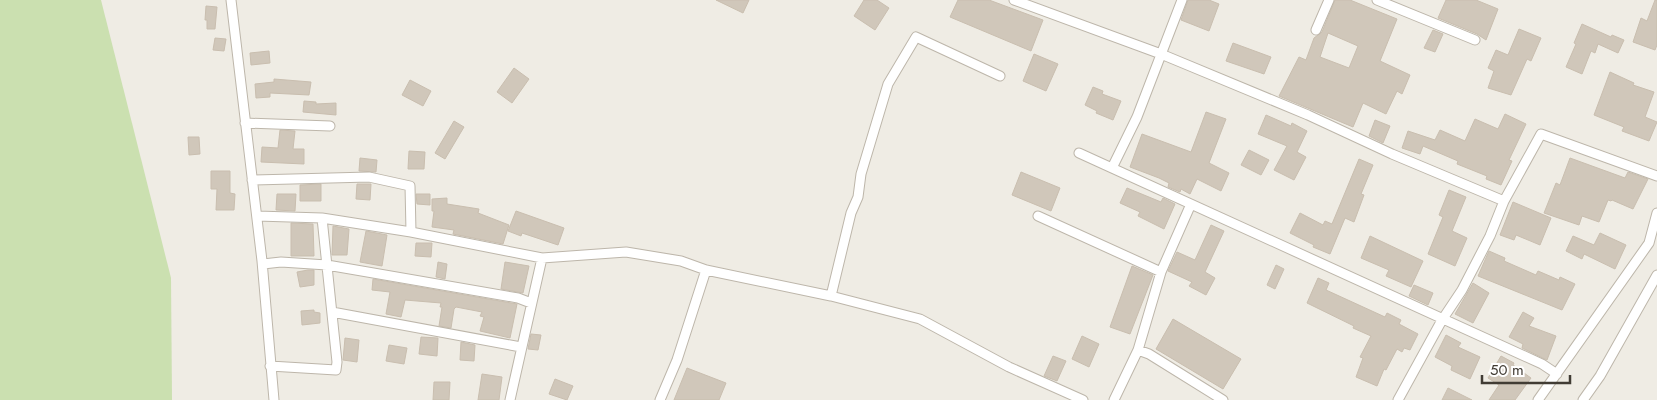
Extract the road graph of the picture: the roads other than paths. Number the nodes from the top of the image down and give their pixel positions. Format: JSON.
{"nodes":[{"id":1,"x":231,"y":0,"type":"edge"},
{"id":2,"x":1014,"y":0,"type":"edge"},
{"id":3,"x":1182,"y":0,"type":"edge"},
{"id":4,"x":1328,"y":0,"type":"edge"},
{"id":5,"x":1377,"y":0,"type":"edge"},
{"id":6,"x":1316,"y":30,"type":"dead end"},
{"id":7,"x":1476,"y":40,"type":"dead end"},
{"id":8,"x":1161,"y":54,"type":"junction"},
{"id":9,"x":1000,"y":76,"type":"dead end"},
{"id":10,"x":245,"y":124,"type":"junction"},
{"id":11,"x":330,"y":126,"type":"dead end"},
{"id":12,"x":1079,"y":153,"type":"dead end"},
{"id":13,"x":1112,"y":168,"type":"junction"},
{"id":14,"x":1657,"y":176,"type":"edge"},
{"id":15,"x":252,"y":180,"type":"junction"},
{"id":16,"x":1504,"y":201,"type":"junction"},
{"id":17,"x":1191,"y":204,"type":"junction"},
{"id":18,"x":1657,"y":213,"type":"edge"},
{"id":19,"x":257,"y":216,"type":"junction"},
{"id":20,"x":1038,"y":216,"type":"dead end"},
{"id":21,"x":322,"y":218,"type":"junction"},
{"id":22,"x":411,"y":232,"type":"junction"},
{"id":23,"x":542,"y":258,"type":"junction"},
{"id":24,"x":262,"y":264,"type":"junction"},
{"id":25,"x":327,"y":265,"type":"junction"},
{"id":26,"x":706,"y":270,"type":"junction"},
{"id":27,"x":1161,"y":272,"type":"junction"},
{"id":28,"x":1657,"y":275,"type":"edge"},
{"id":29,"x":832,"y":296,"type":"junction"},
{"id":30,"x":531,"y":303,"type":"junction"},
{"id":31,"x":332,"y":312,"type":"junction"},
{"id":32,"x":1442,"y":320,"type":"junction"},
{"id":33,"x":521,"y":347,"type":"junction"},
{"id":34,"x":1138,"y":350,"type":"junction"},
{"id":35,"x":270,"y":366,"type":"junction"},
{"id":36,"x":1557,"y":374,"type":"junction"},
{"id":37,"x":274,"y":400,"type":"edge"},
{"id":38,"x":510,"y":400,"type":"edge"},
{"id":39,"x":660,"y":400,"type":"edge"},
{"id":40,"x":1083,"y":400,"type":"edge"},
{"id":41,"x":1114,"y":400,"type":"edge"},
{"id":42,"x":1223,"y":400,"type":"edge"},
{"id":43,"x":1398,"y":400,"type":"edge"},
{"id":44,"x":1538,"y":400,"type":"edge"},
{"id":45,"x":1583,"y":400,"type":"edge"}],
"edges":[{"from":1,"to":10,"type":"street"},
{"from":2,"to":8,"type":"street"},
{"from":3,"to":8,"type":"street"},
{"from":4,"to":6,"type":"street"},
{"from":5,"to":7,"type":"street"},
{"from":8,"to":13,"type":"street"},
{"from":8,"to":16,"type":"street"},
{"from":9,"to":29,"type":"street"},
{"from":10,"to":11,"type":"street"},
{"from":10,"to":15,"type":"street"},
{"from":12,"to":13,"type":"street"},
{"from":13,"to":17,"type":"street"},
{"from":14,"to":16,"type":"street"},
{"from":15,"to":19,"type":"street"},
{"from":15,"to":22,"type":"street"},
{"from":16,"to":32,"type":"street"},
{"from":17,"to":27,"type":"street"},
{"from":17,"to":32,"type":"street"},
{"from":18,"to":36,"type":"street"},
{"from":19,"to":21,"type":"street"},
{"from":19,"to":24,"type":"street"},
{"from":20,"to":27,"type":"street"},
{"from":21,"to":22,"type":"street"},
{"from":21,"to":25,"type":"street"},
{"from":22,"to":23,"type":"street"},
{"from":23,"to":26,"type":"street"},
{"from":23,"to":30,"type":"street"},
{"from":24,"to":25,"type":"street"},
{"from":24,"to":35,"type":"street"},
{"from":25,"to":30,"type":"street"},
{"from":25,"to":31,"type":"street"},
{"from":26,"to":29,"type":"street"},
{"from":26,"to":39,"type":"street"},
{"from":27,"to":34,"type":"street"},
{"from":28,"to":45,"type":"street"},
{"from":29,"to":40,"type":"street"},
{"from":30,"to":33,"type":"street"},
{"from":31,"to":33,"type":"street"},
{"from":31,"to":35,"type":"street"},
{"from":32,"to":36,"type":"street"},
{"from":32,"to":43,"type":"street"},
{"from":33,"to":38,"type":"street"},
{"from":34,"to":41,"type":"street"},
{"from":34,"to":42,"type":"street"},
{"from":35,"to":37,"type":"street"},
{"from":36,"to":44,"type":"street"}]}
